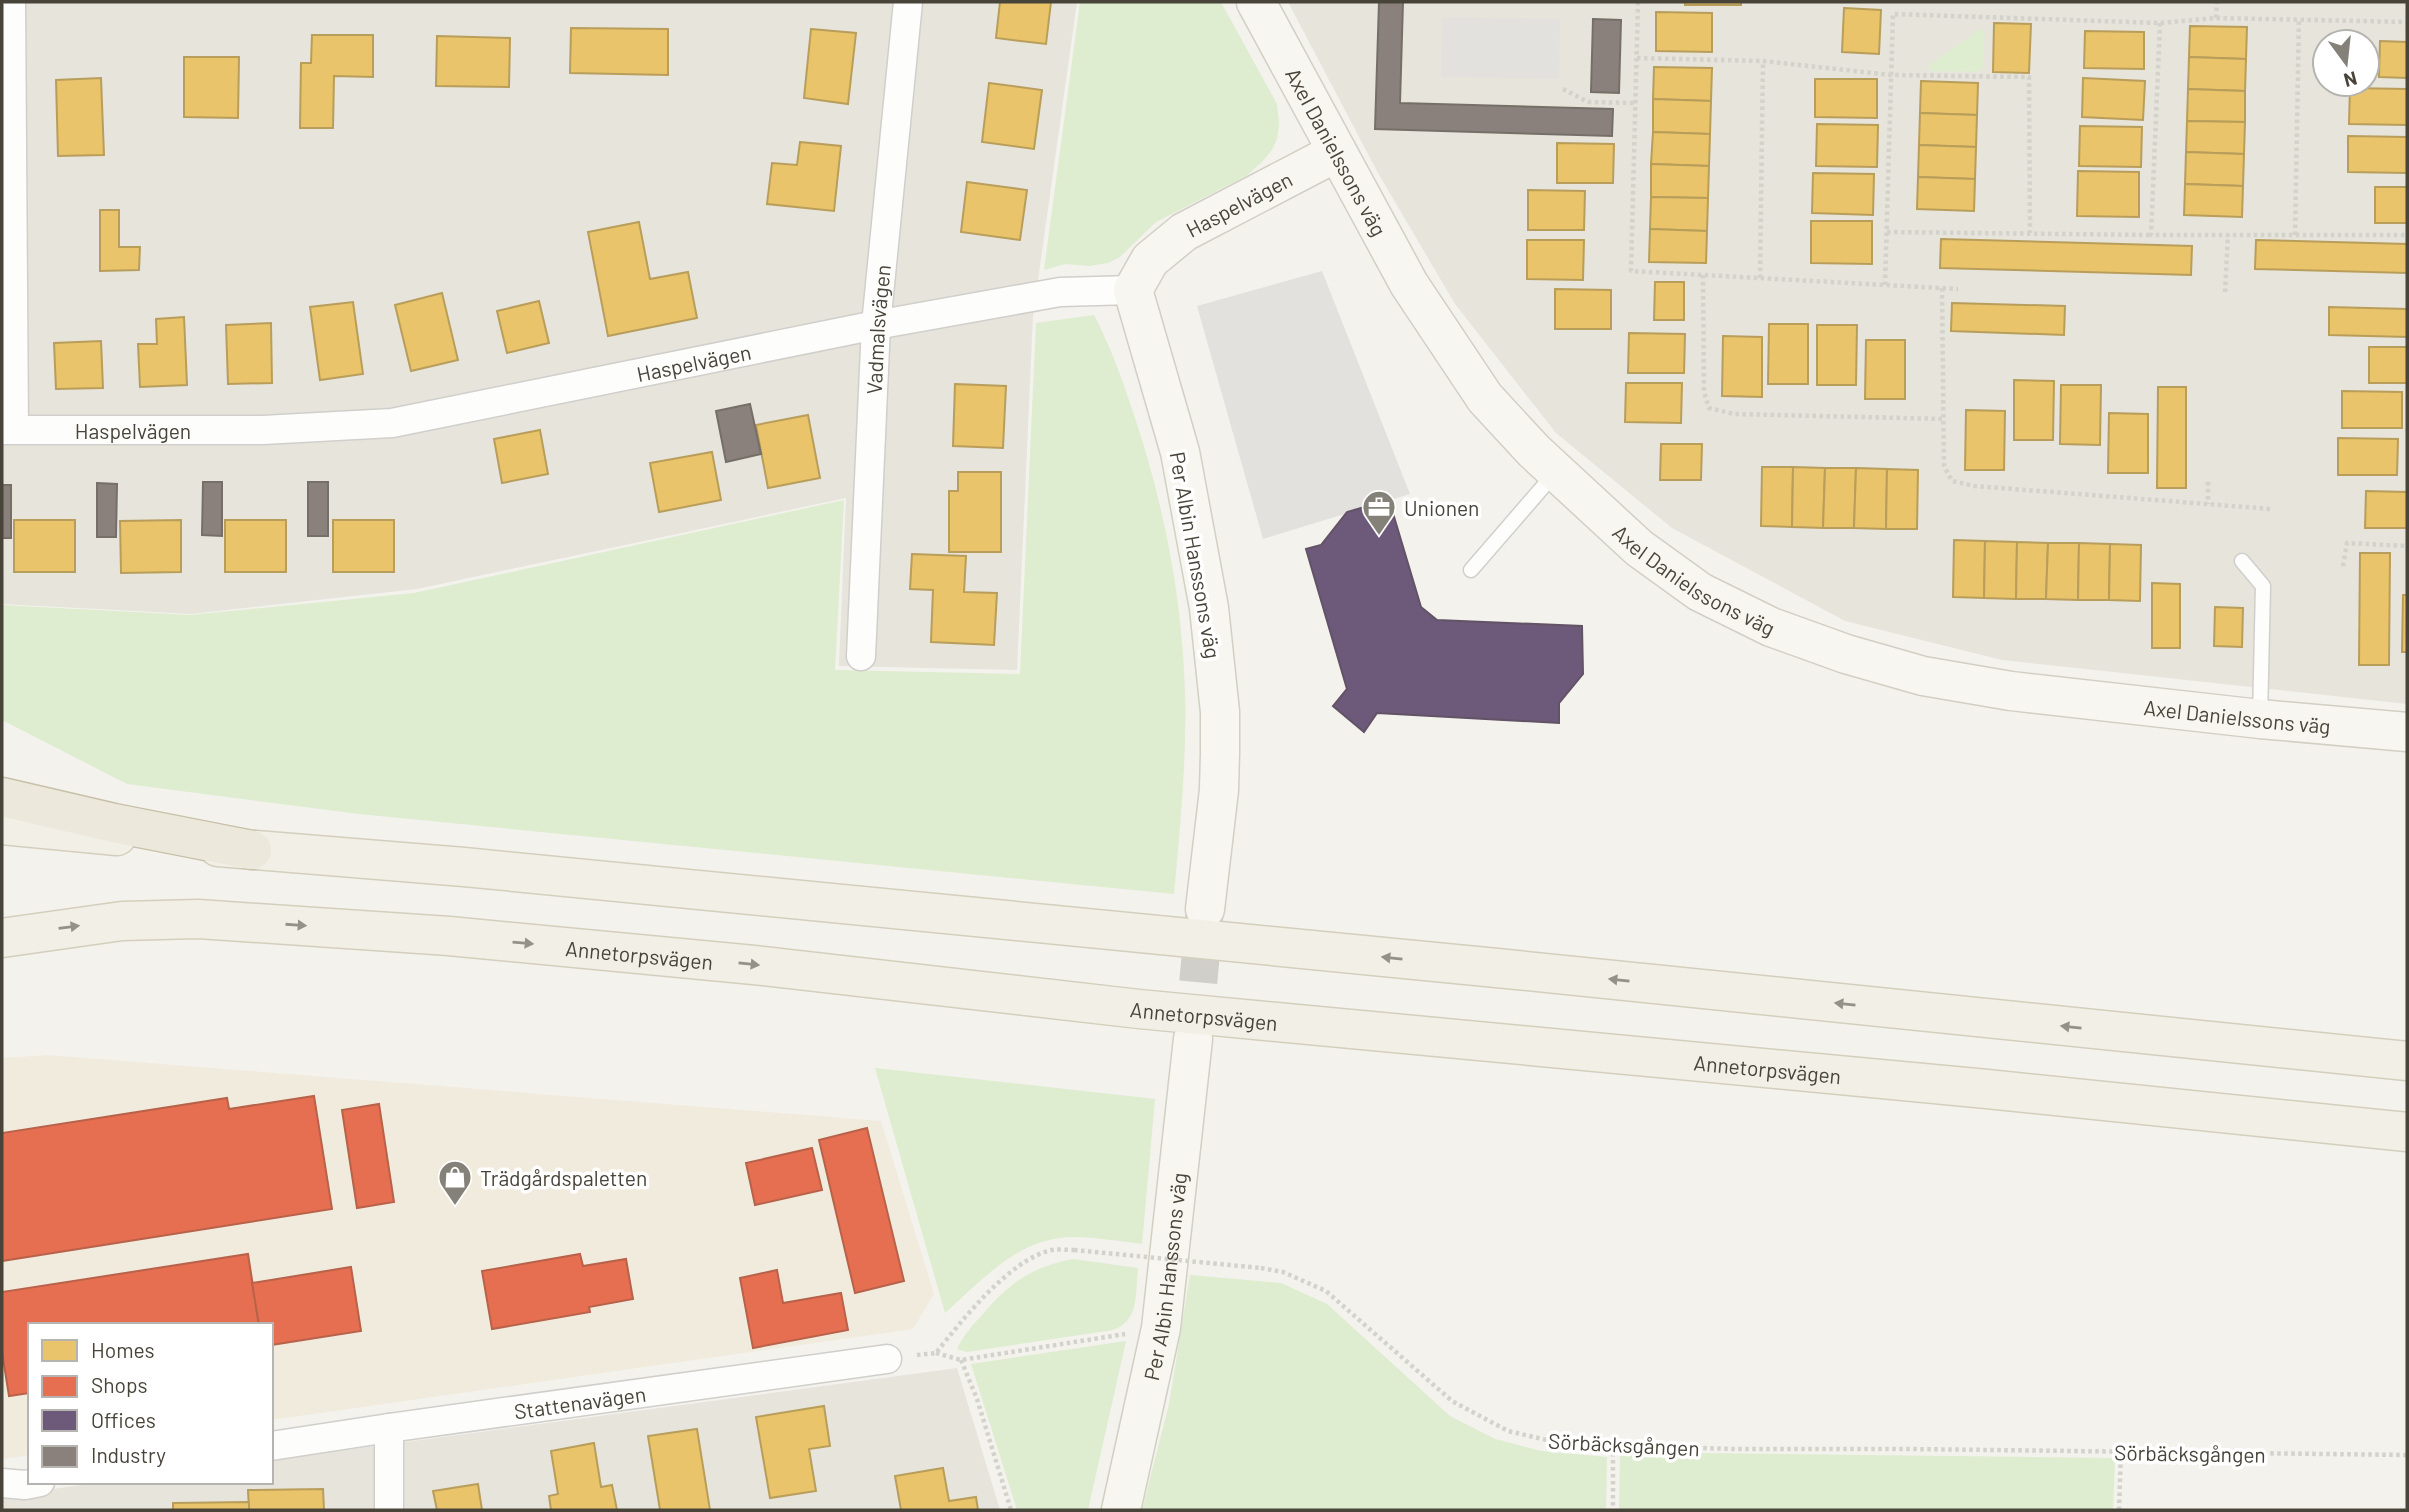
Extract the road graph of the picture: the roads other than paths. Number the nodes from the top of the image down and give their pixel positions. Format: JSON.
{"nodes":[{"id":1,"x":11,"y":2,"type":"edge"},
{"id":2,"x":908,"y":2,"type":"edge"},
{"id":3,"x":1256,"y":2,"type":"edge"},
{"id":4,"x":1337,"y":152,"type":"junction"},
{"id":5,"x":1133,"y":290,"type":"junction"},
{"id":6,"x":876,"y":325,"type":"junction"},
{"id":7,"x":8,"y":430,"type":"edge"},
{"id":8,"x":1556,"y":472,"type":"junction"},
{"id":9,"x":2242,"y":561,"type":"dead end"},
{"id":10,"x":1471,"y":570,"type":"dead end"},
{"id":11,"x":861,"y":656,"type":"dead end"},
{"id":12,"x":2260,"y":719,"type":"junction"},
{"id":13,"x":2407,"y":732,"type":"edge"},
{"id":14,"x":2,"y":797,"type":"edge"},
{"id":15,"x":2,"y":825,"type":"edge"},
{"id":16,"x":252,"y":850,"type":"junction"},
{"id":17,"x":1205,"y":909,"type":"tunnel mouth"},
{"id":18,"x":2,"y":938,"type":"edge"},
{"id":19,"x":2122,"y":1032,"type":"junction"},
{"id":20,"x":1193,"y":1039,"type":"tunnel mouth"},
{"id":21,"x":2407,"y":1047,"type":"edge"},
{"id":22,"x":2407,"y":1061,"type":"edge"},
{"id":23,"x":2305,"y":1123,"type":"junction"},
{"id":24,"x":2407,"y":1132,"type":"edge"},
{"id":25,"x":2407,"y":1139,"type":"edge"},
{"id":26,"x":887,"y":1359,"type":"dead end"},
{"id":27,"x":388,"y":1428,"type":"junction"},
{"id":28,"x":273,"y":1446,"type":"edge"},
{"id":29,"x":2,"y":1483,"type":"edge"},
{"id":30,"x":30,"y":1484,"type":"edge"},
{"id":31,"x":389,"y":1510,"type":"edge"},
{"id":32,"x":1121,"y":1510,"type":"edge"}],
"edges":[{"from":1,"to":7,"type":"street"},
{"from":2,"to":6,"type":"street","name":"Vadmalsvägen"},
{"from":3,"to":4,"type":"street","name":"Axel Danielssons väg"},
{"from":4,"to":5,"type":"street","name":"Haspelvägen"},
{"from":4,"to":8,"type":"street","name":"Axel Danielssons väg"},
{"from":5,"to":6,"type":"street","name":"Haspelvägen"},
{"from":5,"to":17,"type":"street","name":"Per Albin Hanssons väg"},
{"from":6,"to":7,"type":"street","name":"Haspelvägen"},
{"from":6,"to":11,"type":"street","name":"Vadmalsvägen"},
{"from":8,"to":10,"type":"lane"},
{"from":8,"to":12,"type":"street","name":"Axel Danielssons väg"},
{"from":9,"to":12,"type":"lane"},
{"from":12,"to":13,"type":"street","name":"Axel Danielssons väg"},
{"from":14,"to":16,"type":"highway"},
{"from":15,"to":16,"type":"main road"},
{"from":19,"to":16,"type":"main road","one_way":true},
{"from":18,"to":23,"type":"main road","name":"Annetorpsvägen","one_way":true},
{"from":19,"to":21,"type":"main road"},
{"from":19,"to":22,"type":"main road"},
{"from":20,"to":32,"type":"street","name":"Per Albin Hanssons väg"},
{"from":23,"to":24,"type":"main road","name":"Annetorpsvägen"},
{"from":23,"to":25,"type":"main road"},
{"from":26,"to":27,"type":"street","name":"Stattenavägen"},
{"from":27,"to":28,"type":"street","name":"Stattenavägen"},
{"from":27,"to":31,"type":"street"},
{"from":29,"to":30,"type":"street"}]}
